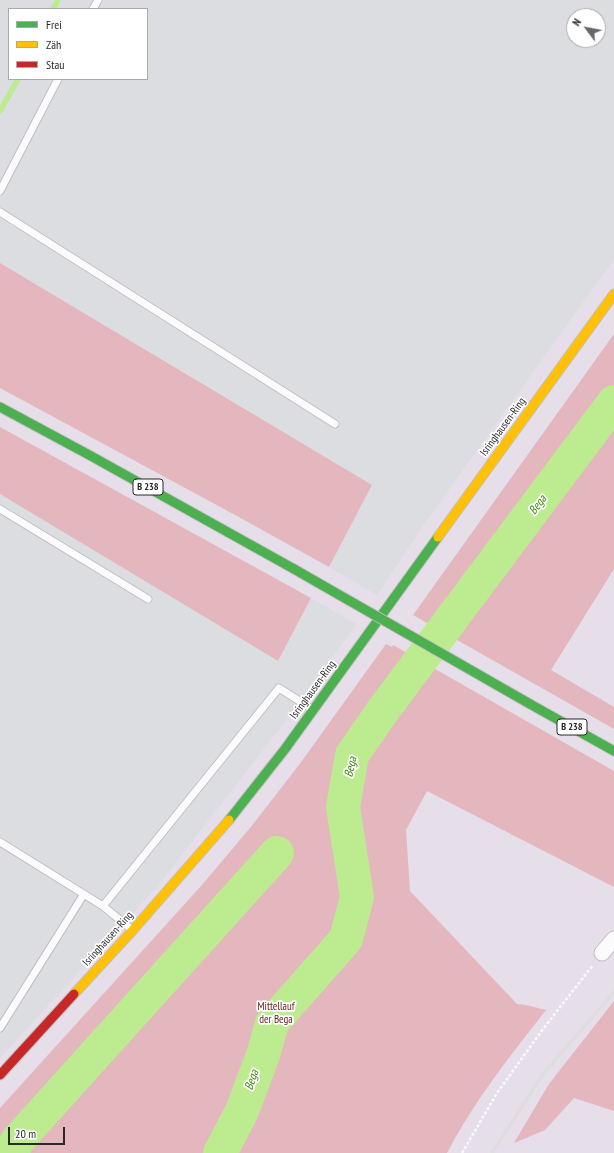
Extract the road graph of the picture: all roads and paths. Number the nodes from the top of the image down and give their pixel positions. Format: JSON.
{"nodes":[{"id":1,"x":57,"y":80,"type":"edge"},
{"id":2,"x":0,"y":191,"type":"edge"},
{"id":3,"x":0,"y":212,"type":"edge"},
{"id":4,"x":614,"y":294,"type":"edge"},
{"id":5,"x":0,"y":407,"type":"edge"},
{"id":6,"x":335,"y":424,"type":"dead end"},
{"id":7,"x":0,"y":509,"type":"edge"},
{"id":8,"x":148,"y":599,"type":"dead end"},
{"id":9,"x":313,"y":709,"type":"junction"},
{"id":10,"x":614,"y":751,"type":"edge"},
{"id":11,"x":0,"y":842,"type":"edge"},
{"id":12,"x":84,"y":894,"type":"junction"},
{"id":13,"x":103,"y":906,"type":"junction"},
{"id":14,"x":133,"y":930,"type":"junction"},
{"id":15,"x":614,"y":939,"type":"edge"},
{"id":16,"x":602,"y":953,"type":"joint"},
{"id":17,"x":0,"y":1028,"type":"edge"},
{"id":18,"x":0,"y":1075,"type":"edge"},
{"id":19,"x":462,"y":1153,"type":"edge"}],
"edges":[{"from":1,"to":2,"type":"lane"},
{"from":3,"to":6,"type":"lane"},
{"from":4,"to":9,"type":"street","name":"Isringhausen-Ring"},
{"from":5,"to":10,"type":"street","number":"B 238","bridge":true},
{"from":7,"to":8,"type":"lane"},
{"from":9,"to":13,"type":"lane"},
{"from":9,"to":14,"type":"street","name":"Isringhausen-Ring"},
{"from":11,"to":12,"type":"lane"},
{"from":12,"to":13,"type":"lane"},
{"from":12,"to":17,"type":"lane"},
{"from":13,"to":14,"type":"lane"},
{"from":14,"to":18,"type":"street","name":"Isringhausen-Ring"},
{"from":15,"to":16,"type":"street"},
{"from":16,"to":19,"type":"path"}]}
